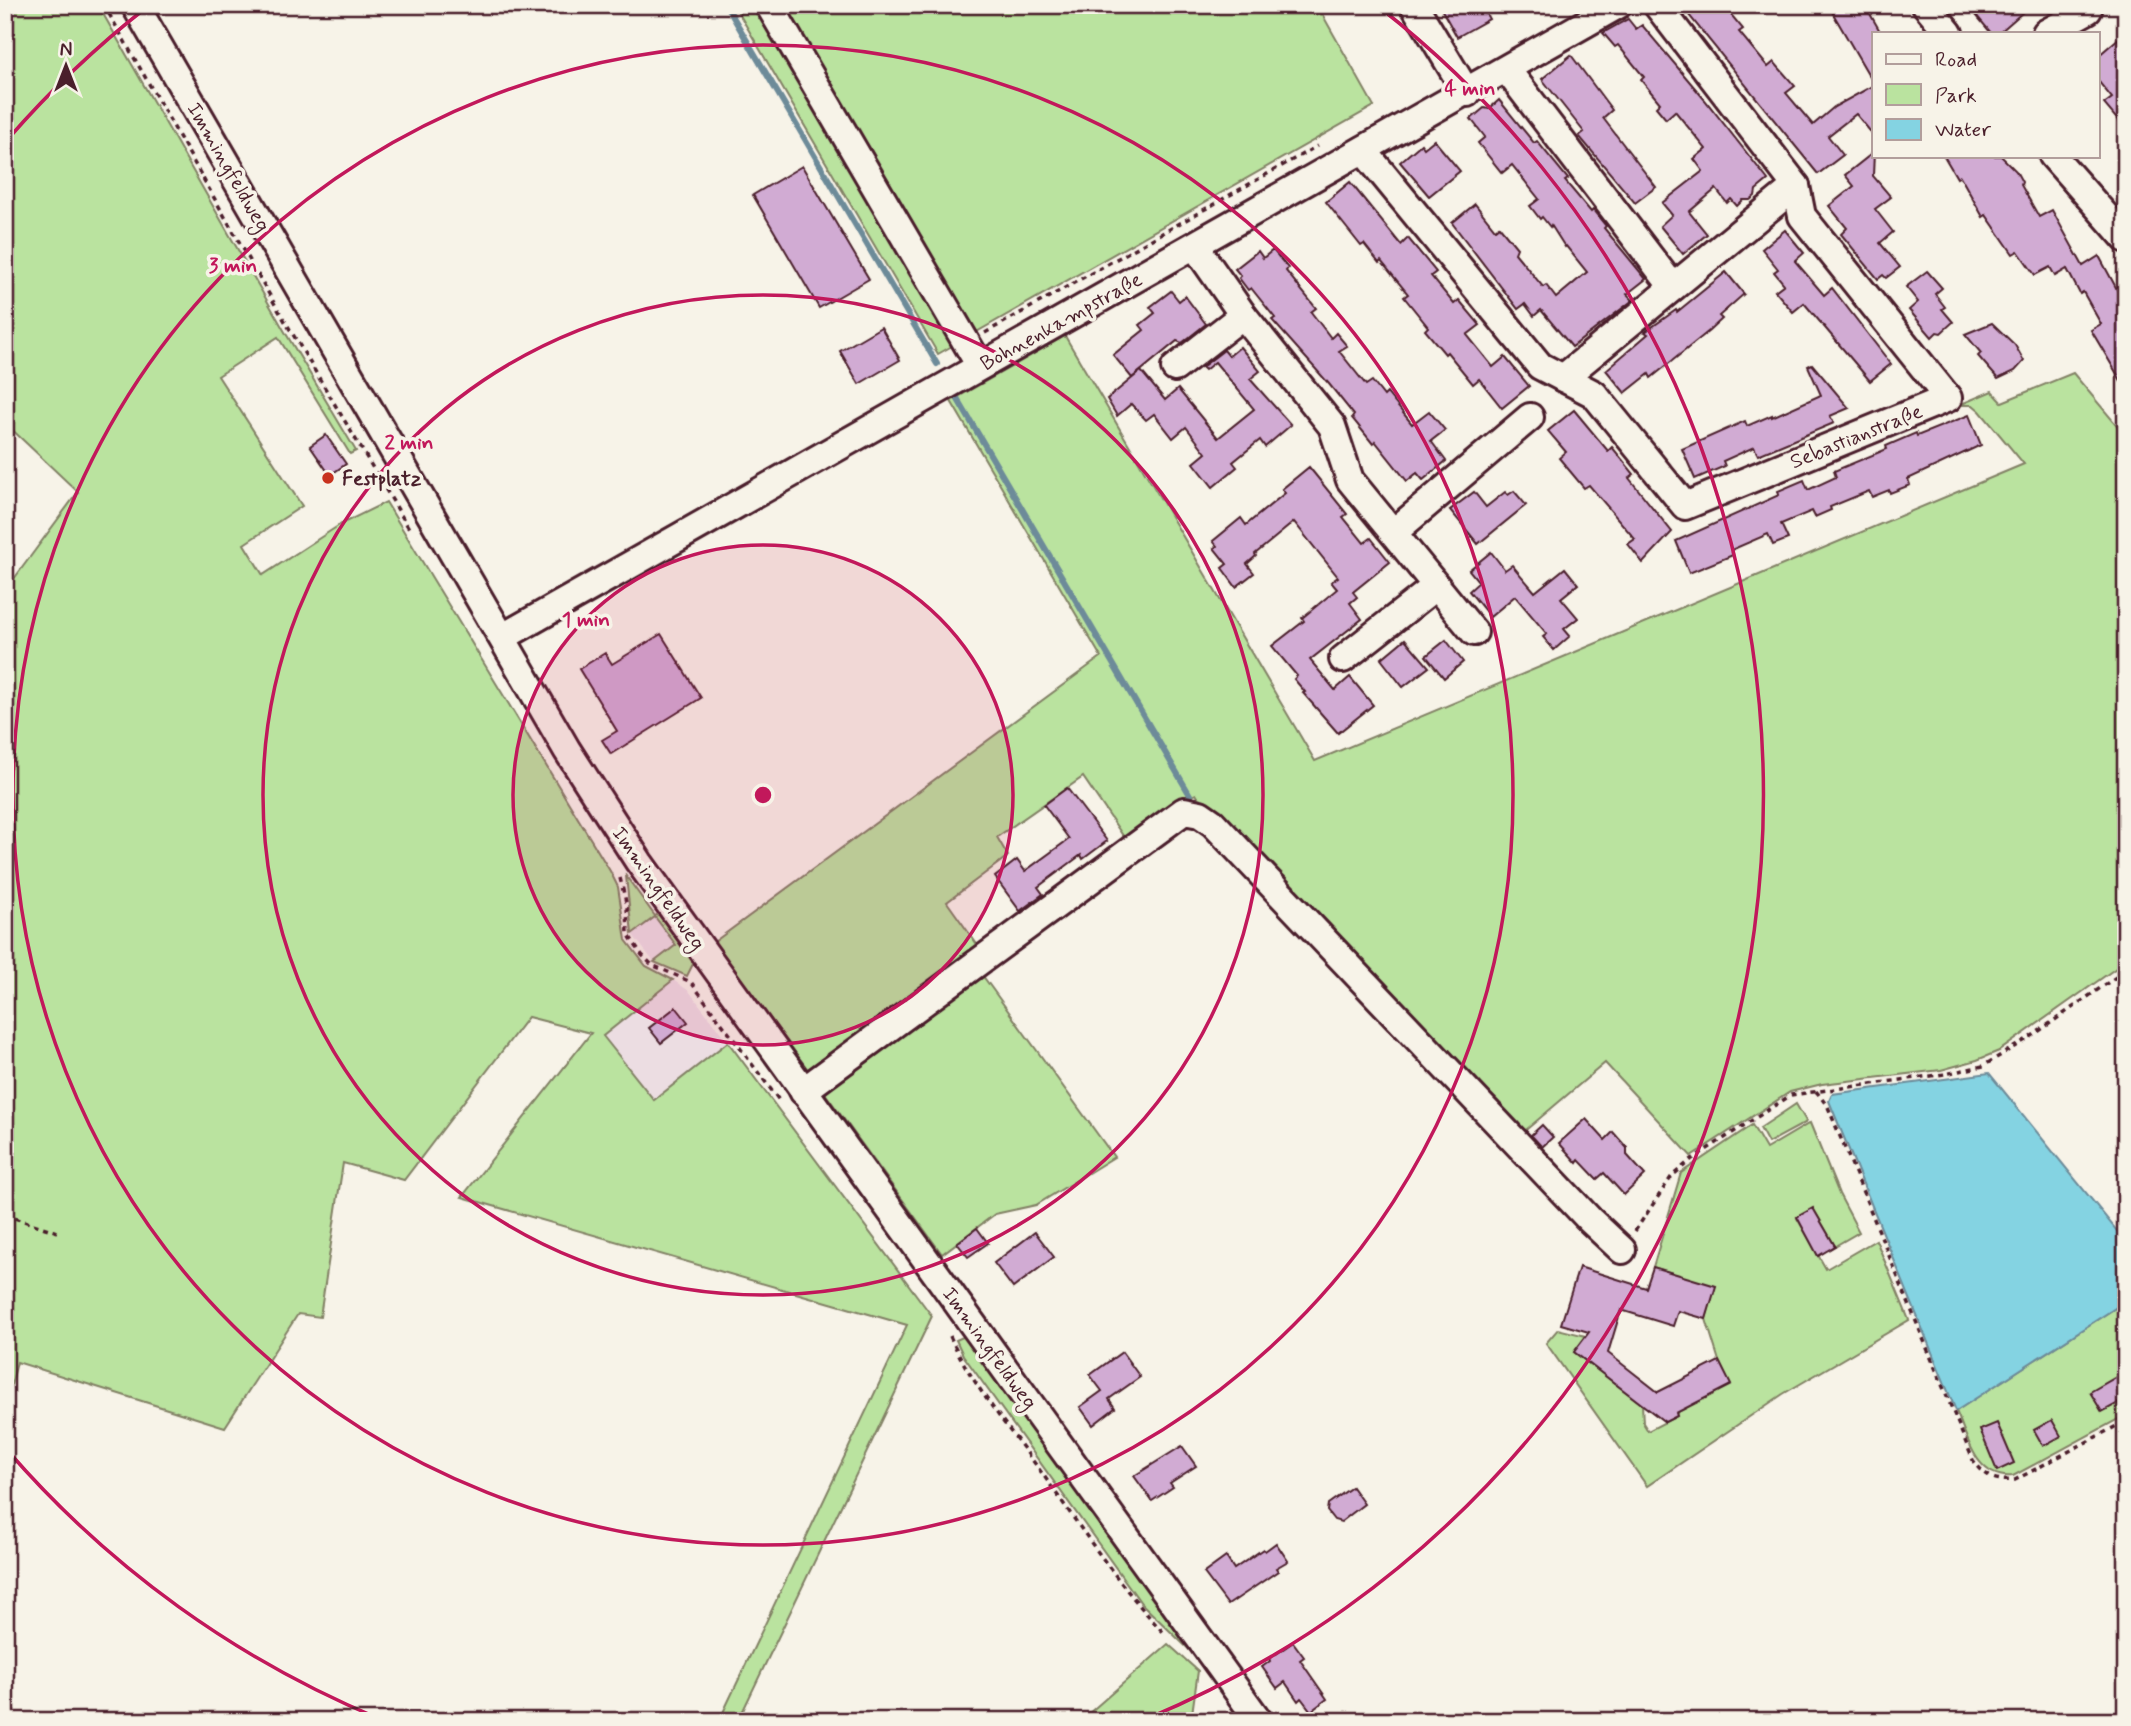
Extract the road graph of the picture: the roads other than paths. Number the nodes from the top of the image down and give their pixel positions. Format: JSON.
{"nodes":[{"id":1,"x":135,"y":5,"type":"edge"},
{"id":2,"x":769,"y":5,"type":"edge"},
{"id":3,"x":1414,"y":5,"type":"edge"},
{"id":4,"x":1618,"y":5,"type":"edge"},
{"id":5,"x":1657,"y":5,"type":"edge"},
{"id":6,"x":1926,"y":5,"type":"edge"},
{"id":7,"x":2088,"y":10,"type":"dead end"},
{"id":8,"x":1948,"y":32,"type":"edge"},
{"id":9,"x":2048,"y":32,"type":"edge"},
{"id":10,"x":1507,"y":70,"type":"junction"},
{"id":11,"x":1467,"y":93,"type":"junction"},
{"id":12,"x":1363,"y":150,"type":"junction"},
{"id":13,"x":2055,"y":158,"type":"edge"},
{"id":14,"x":1796,"y":186,"type":"junction"},
{"id":15,"x":2126,"y":239,"type":"edge"},
{"id":16,"x":1195,"y":246,"type":"junction"},
{"id":17,"x":1673,"y":287,"type":"junction"},
{"id":18,"x":1243,"y":315,"type":"junction"},
{"id":19,"x":980,"y":366,"type":"junction"},
{"id":20,"x":1175,"y":368,"type":"dead end"},
{"id":21,"x":1563,"y":377,"type":"junction"},
{"id":22,"x":1530,"y":417,"type":"dead end"},
{"id":23,"x":1394,"y":532,"type":"junction"},
{"id":24,"x":1436,"y":586,"type":"junction"},
{"id":25,"x":1474,"y":632,"type":"dead end"},
{"id":26,"x":503,"y":637,"type":"junction"},
{"id":27,"x":1343,"y":659,"type":"dead end"},
{"id":28,"x":803,"y":1091,"type":"junction"},
{"id":29,"x":1622,"y":1250,"type":"road end"},
{"id":30,"x":1259,"y":1721,"type":"edge"}],
"edges":[{"from":1,"to":26,"type":"street","name":"Immingfeldweg"},
{"from":2,"to":19,"type":"street"},
{"from":3,"to":11,"type":"street"},
{"from":4,"to":10,"type":"street","name":"Bohnenkampstraße"},
{"from":5,"to":14,"type":"street","name":"Sebastianstraße"},
{"from":6,"to":8,"type":"street"},
{"from":7,"to":9,"type":"street"},
{"from":10,"to":11,"type":"street","name":"Bohnenkampstraße"},
{"from":10,"to":17,"type":"street"},
{"from":11,"to":12,"type":"street","name":"Bohnenkampstraße"},
{"from":12,"to":16,"type":"street","name":"Bohnenkampstraße"},
{"from":12,"to":21,"type":"street","name":"Sebastianstraße"},
{"from":13,"to":15,"type":"street"},
{"from":14,"to":17,"type":"street"},
{"from":14,"to":21,"type":"street","name":"Sebastianstraße"},
{"from":16,"to":18,"type":"street"},
{"from":16,"to":19,"type":"street","name":"Bohnenkampstraße"},
{"from":17,"to":21,"type":"street"},
{"from":18,"to":20,"type":"street"},
{"from":18,"to":23,"type":"street"},
{"from":19,"to":26,"type":"street","name":"Bohnenkampstraße"},
{"from":22,"to":23,"type":"street"},
{"from":23,"to":24,"type":"street"},
{"from":24,"to":25,"type":"street"},
{"from":24,"to":27,"type":"street"},
{"from":26,"to":28,"type":"street","name":"Immingfeldweg"},
{"from":28,"to":29,"type":"street"},
{"from":28,"to":30,"type":"street","name":"Immingfeldweg"}]}
